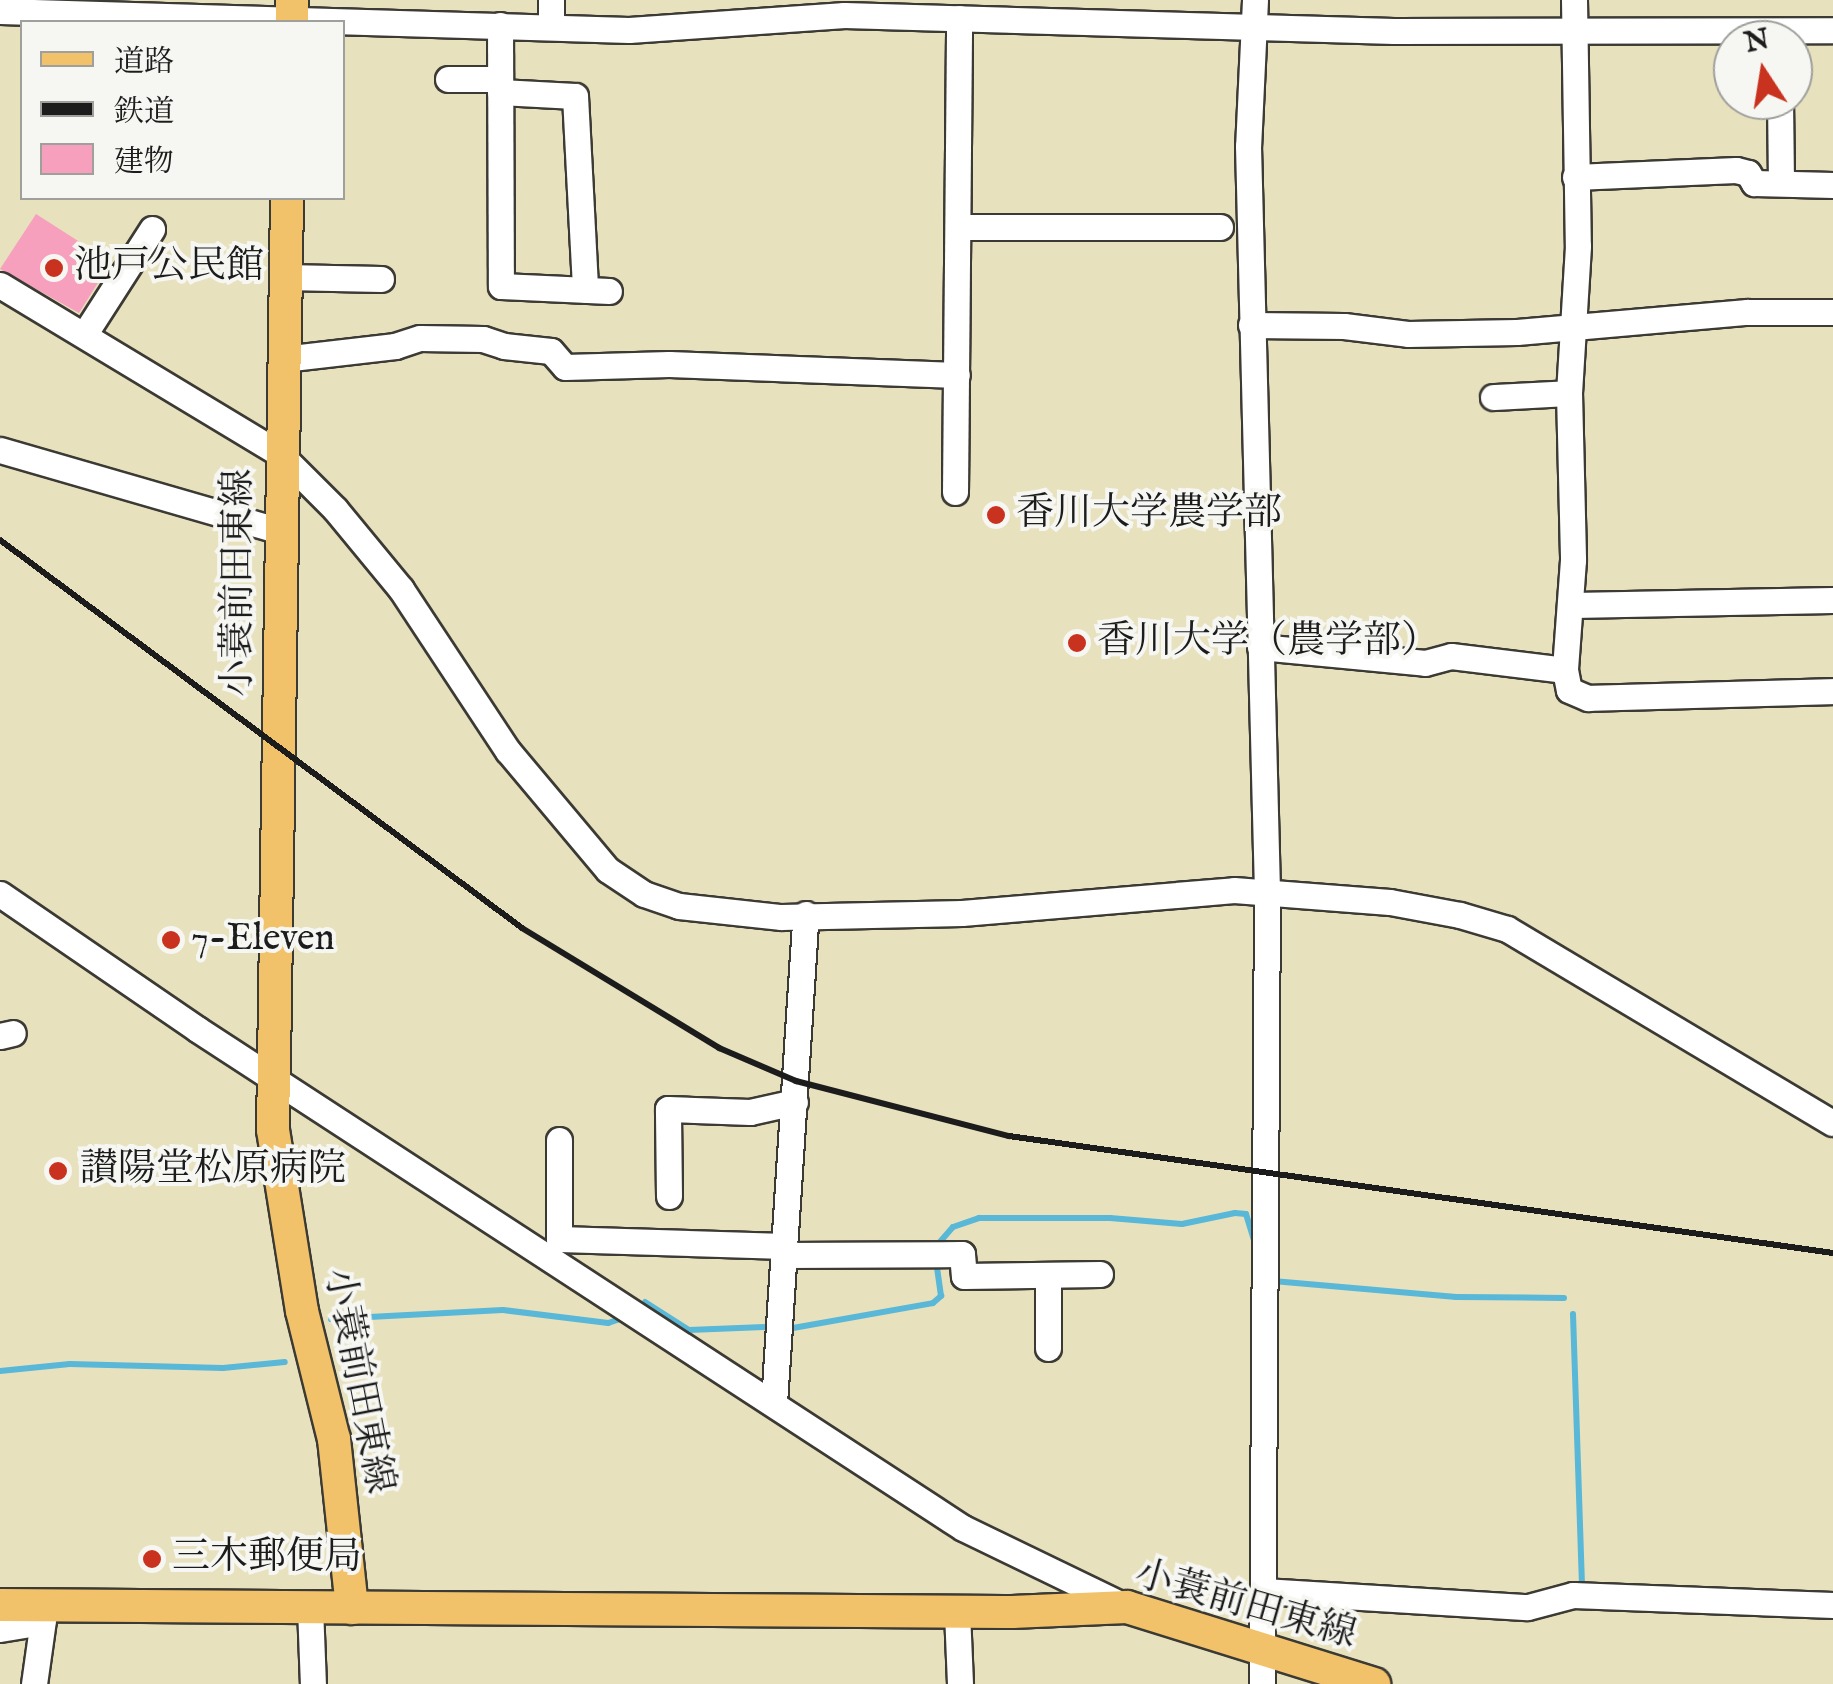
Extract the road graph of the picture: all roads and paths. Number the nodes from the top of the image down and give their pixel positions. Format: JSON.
{"nodes":[{"id":1,"x":551,"y":0,"type":"edge"},
{"id":2,"x":1574,"y":0,"type":"edge"},
{"id":3,"x":0,"y":11,"type":"edge"},
{"id":4,"x":947,"y":11,"type":"edge"},
{"id":5,"x":1255,"y":12,"type":"edge"},
{"id":6,"x":292,"y":14,"type":"edge"},
{"id":7,"x":500,"y":25,"type":"junction"},
{"id":8,"x":551,"y":26,"type":"junction"},
{"id":9,"x":1574,"y":32,"type":"junction"},
{"id":10,"x":1713,"y":35,"type":"edge"},
{"id":11,"x":448,"y":79,"type":"dead end"},
{"id":12,"x":500,"y":86,"type":"junction"},
{"id":13,"x":1780,"y":120,"type":"edge"},
{"id":14,"x":1575,"y":177,"type":"junction"},
{"id":15,"x":1782,"y":182,"type":"junction"},
{"id":16,"x":1833,"y":185,"type":"edge"},
{"id":17,"x":288,"y":200,"type":"edge"},
{"id":18,"x":958,"y":227,"type":"junction"},
{"id":19,"x":152,"y":228,"type":"dead end"},
{"id":20,"x":1220,"y":228,"type":"dead end"},
{"id":21,"x":285,"y":277,"type":"junction"},
{"id":22,"x":381,"y":280,"type":"dead end"},
{"id":23,"x":0,"y":285,"type":"edge"},
{"id":24,"x":1833,"y":312,"type":"edge"},
{"id":25,"x":1251,"y":326,"type":"junction"},
{"id":26,"x":1572,"y":330,"type":"junction"},
{"id":27,"x":84,"y":335,"type":"junction"},
{"id":28,"x":283,"y":359,"type":"junction"},
{"id":29,"x":956,"y":375,"type":"junction"},
{"id":30,"x":1569,"y":394,"type":"junction"},
{"id":31,"x":1494,"y":397,"type":"dead end"},
{"id":32,"x":0,"y":450,"type":"edge"},
{"id":33,"x":280,"y":454,"type":"junction"},
{"id":34,"x":956,"y":492,"type":"dead end"},
{"id":35,"x":280,"y":532,"type":"junction"},
{"id":36,"x":1833,"y":600,"type":"edge"},
{"id":37,"x":1572,"y":606,"type":"junction"},
{"id":38,"x":1260,"y":647,"type":"junction"},
{"id":39,"x":1565,"y":670,"type":"junction"},
{"id":40,"x":1833,"y":691,"type":"edge"},
{"id":41,"x":1267,"y":893,"type":"junction"},
{"id":42,"x":0,"y":894,"type":"edge"},
{"id":43,"x":806,"y":914,"type":"junction"},
{"id":44,"x":272,"y":1077,"type":"junction"},
{"id":45,"x":795,"y":1102,"type":"junction"},
{"id":46,"x":1833,"y":1123,"type":"edge"},
{"id":47,"x":560,"y":1140,"type":"dead end"},
{"id":48,"x":669,"y":1196,"type":"dead end"},
{"id":49,"x":555,"y":1248,"type":"junction"},
{"id":50,"x":785,"y":1250,"type":"junction"},
{"id":51,"x":1100,"y":1274,"type":"dead end"},
{"id":52,"x":1048,"y":1275,"type":"junction"},
{"id":53,"x":1048,"y":1348,"type":"dead end"},
{"id":54,"x":774,"y":1403,"type":"junction"},
{"id":55,"x":1264,"y":1591,"type":"junction"},
{"id":56,"x":0,"y":1605,"type":"edge"},
{"id":57,"x":1833,"y":1605,"type":"edge"},
{"id":58,"x":1126,"y":1607,"type":"junction"},
{"id":59,"x":310,"y":1608,"type":"junction"},
{"id":60,"x":352,"y":1608,"type":"junction"},
{"id":61,"x":957,"y":1612,"type":"junction"},
{"id":62,"x":43,"y":1614,"type":"junction"},
{"id":63,"x":0,"y":1630,"type":"edge"},
{"id":64,"x":1262,"y":1668,"type":"edge"},
{"id":65,"x":34,"y":1684,"type":"edge"},
{"id":66,"x":313,"y":1684,"type":"edge"},
{"id":67,"x":960,"y":1684,"type":"edge"},
{"id":68,"x":1374,"y":1684,"type":"edge"}],
"edges":[{"from":1,"to":8,"type":"street"},
{"from":2,"to":9,"type":"street"},
{"from":3,"to":6,"type":"street"},
{"from":4,"to":5,"type":"street"},
{"from":4,"to":8,"type":"street"},
{"from":4,"to":18,"type":"street"},
{"from":5,"to":9,"type":"street"},
{"from":5,"to":25,"type":"street"},
{"from":6,"to":7,"type":"street"},
{"from":7,"to":8,"type":"street"},
{"from":7,"to":12,"type":"street"},
{"from":9,"to":10,"type":"street"},
{"from":9,"to":14,"type":"street"},
{"from":11,"to":12,"type":"street"},
{"from":12,"to":12,"type":"street"},
{"from":13,"to":15,"type":"street"},
{"from":14,"to":15,"type":"street"},
{"from":14,"to":26,"type":"street"},
{"from":15,"to":16,"type":"street"},
{"from":17,"to":21,"type":"main road","name":"小蓑前田東線"},
{"from":18,"to":20,"type":"street"},
{"from":18,"to":29,"type":"street"},
{"from":19,"to":27,"type":"street"},
{"from":21,"to":22,"type":"street"},
{"from":21,"to":28,"type":"main road","name":"小蓑前田東線"},
{"from":23,"to":27,"type":"street"},
{"from":24,"to":26,"type":"street"},
{"from":25,"to":26,"type":"street"},
{"from":25,"to":38,"type":"street"},
{"from":26,"to":30,"type":"street"},
{"from":27,"to":33,"type":"street"},
{"from":28,"to":29,"type":"street"},
{"from":28,"to":33,"type":"main road","name":"小蓑前田東線"},
{"from":29,"to":34,"type":"street"},
{"from":30,"to":31,"type":"street"},
{"from":30,"to":37,"type":"street"},
{"from":32,"to":35,"type":"street"},
{"from":33,"to":35,"type":"main road","name":"小蓑前田東線"},
{"from":33,"to":43,"type":"street"},
{"from":35,"to":44,"type":"main road","name":"小蓑前田東線"},
{"from":36,"to":37,"type":"street"},
{"from":37,"to":39,"type":"street"},
{"from":38,"to":39,"type":"street"},
{"from":38,"to":41,"type":"street"},
{"from":39,"to":40,"type":"street"},
{"from":41,"to":43,"type":"street"},
{"from":41,"to":46,"type":"street"},
{"from":41,"to":55,"type":"street"},
{"from":42,"to":44,"type":"street"},
{"from":43,"to":45,"type":"street"},
{"from":44,"to":49,"type":"street"},
{"from":44,"to":60,"type":"main road","name":"小蓑前田東線"},
{"from":45,"to":48,"type":"street"},
{"from":45,"to":50,"type":"street"},
{"from":47,"to":49,"type":"street"},
{"from":49,"to":50,"type":"street"},
{"from":49,"to":54,"type":"street"},
{"from":50,"to":52,"type":"street"},
{"from":50,"to":54,"type":"street"},
{"from":51,"to":52,"type":"street"},
{"from":52,"to":53,"type":"street"},
{"from":54,"to":58,"type":"street"},
{"from":55,"to":57,"type":"street"},
{"from":55,"to":64,"type":"street"},
{"from":56,"to":62,"type":"main road"},
{"from":58,"to":61,"type":"main road","name":"小蓑前田東線"},
{"from":58,"to":64,"type":"main road","name":"小蓑前田東線"},
{"from":59,"to":60,"type":"main road"},
{"from":59,"to":62,"type":"main road"},
{"from":59,"to":66,"type":"street"},
{"from":60,"to":61,"type":"main road","name":"小蓑前田東線"},
{"from":61,"to":67,"type":"street"},
{"from":62,"to":63,"type":"street"},
{"from":62,"to":65,"type":"street"},
{"from":64,"to":68,"type":"main road","name":"小蓑前田東線"}]}
